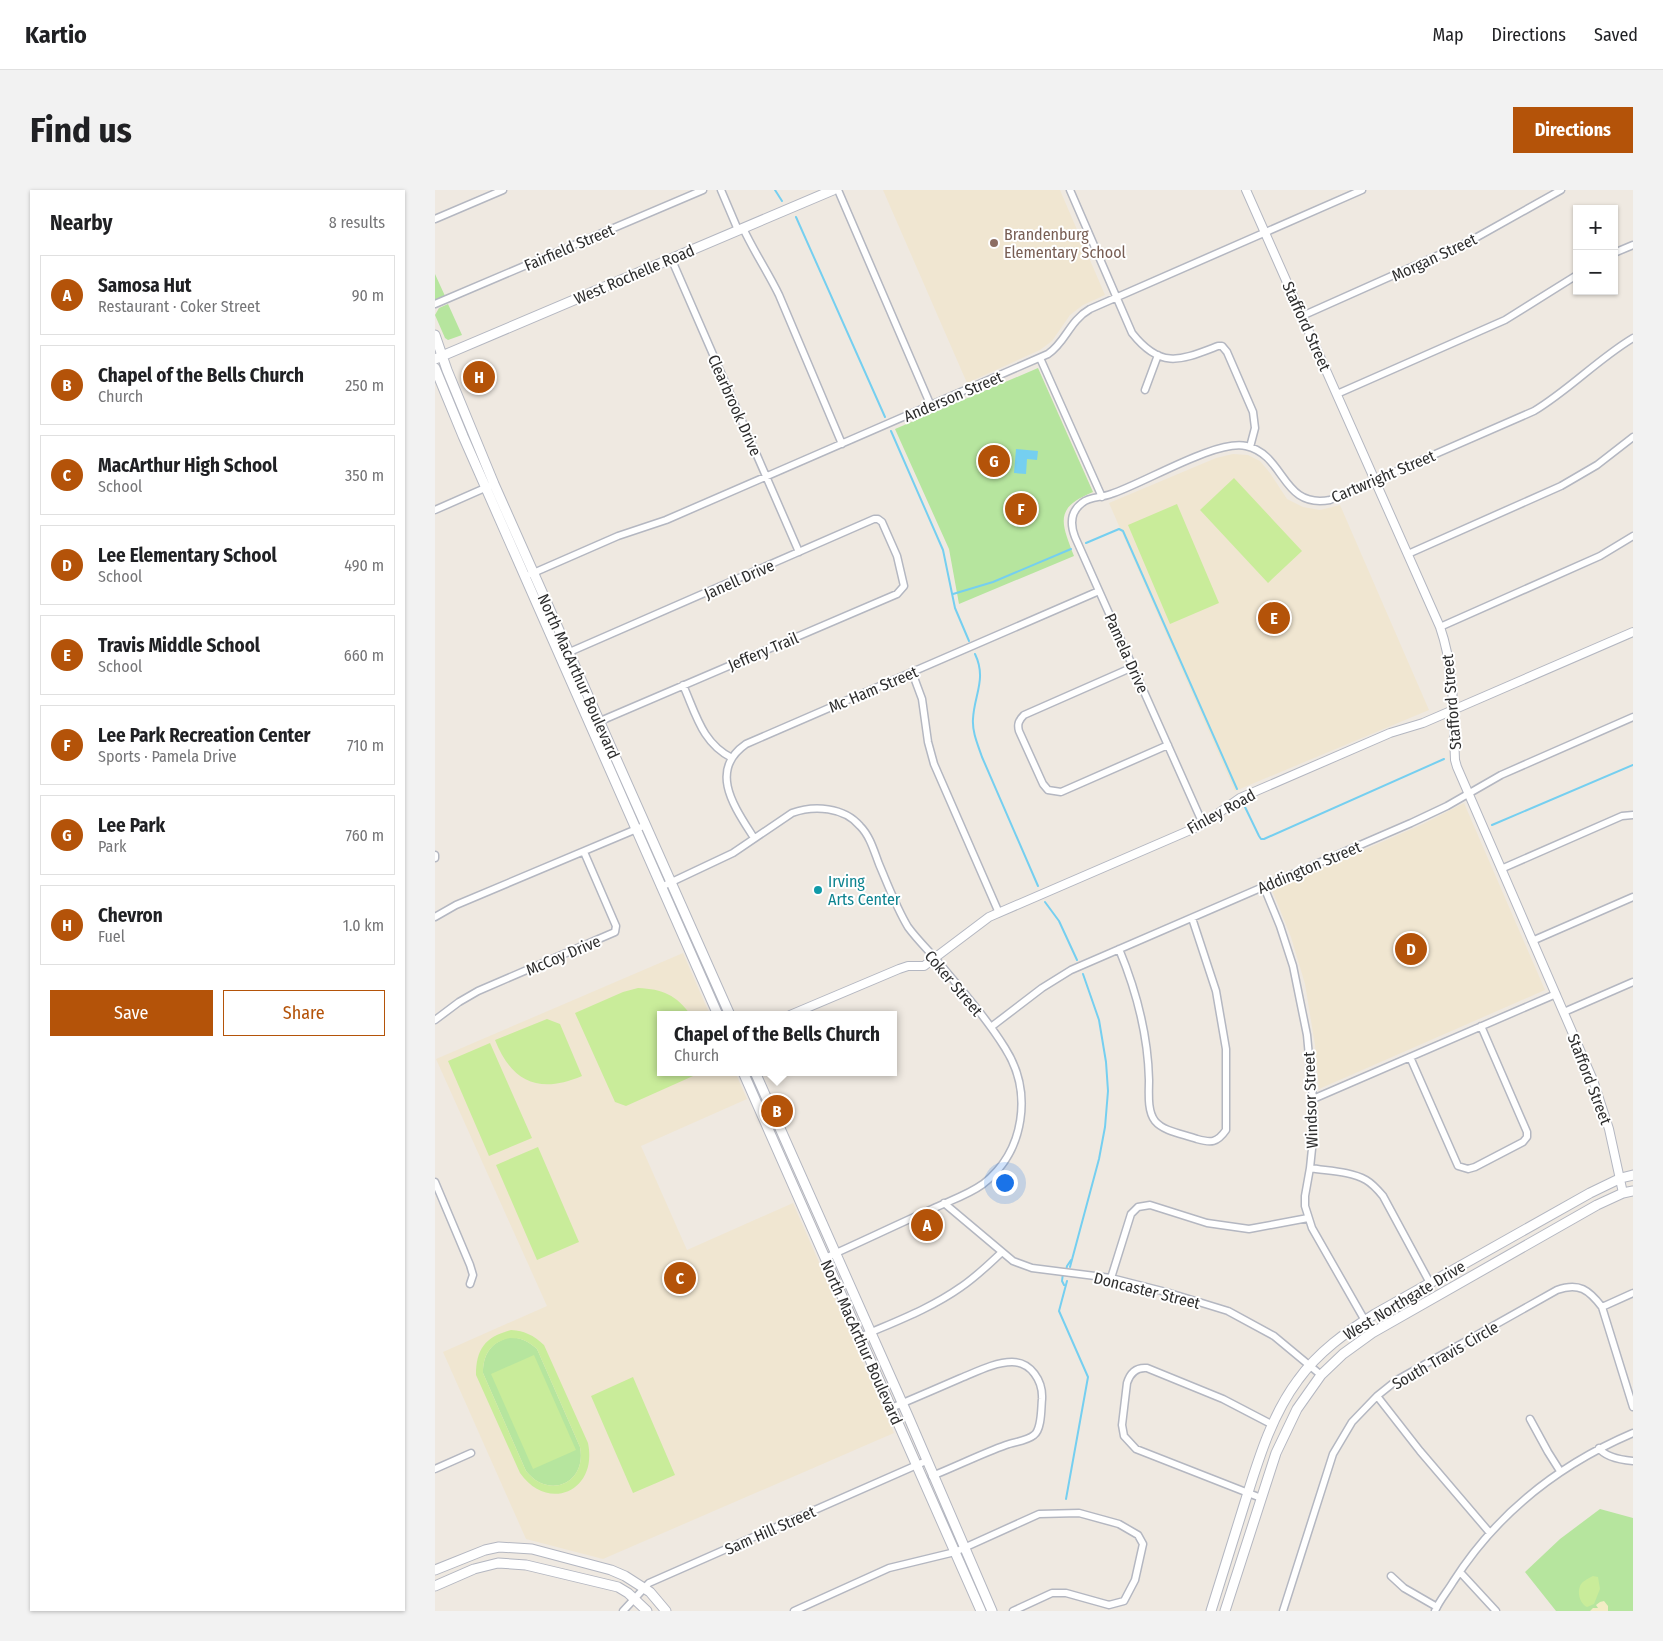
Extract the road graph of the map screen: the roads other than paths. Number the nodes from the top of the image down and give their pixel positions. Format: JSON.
{"nodes":[{"id":1,"x":503,"y":190,"type":"edge"},
{"id":2,"x":703,"y":190,"type":"edge"},
{"id":3,"x":721,"y":190,"type":"edge"},
{"id":4,"x":833,"y":190,"type":"edge"},
{"id":5,"x":838,"y":190,"type":"edge"},
{"id":6,"x":1069,"y":190,"type":"edge"},
{"id":7,"x":1246,"y":190,"type":"edge"},
{"id":8,"x":1362,"y":190,"type":"edge"},
{"id":9,"x":1561,"y":190,"type":"edge"},
{"id":10,"x":435,"y":219,"type":"edge"},
{"id":11,"x":741,"y":229,"type":"junction"},
{"id":12,"x":1265,"y":233,"type":"junction"},
{"id":13,"x":1633,"y":245,"type":"edge"},
{"id":14,"x":1618,"y":252,"type":"edge"},
{"id":15,"x":671,"y":258,"type":"junction"},
{"id":16,"x":1573,"y":278,"type":"edge"},
{"id":17,"x":1116,"y":298,"type":"junction"},
{"id":18,"x":435,"y":304,"type":"edge"},
{"id":19,"x":1302,"y":316,"type":"junction"},
{"id":20,"x":435,"y":335,"type":"edge"},
{"id":21,"x":1633,"y":338,"type":"edge"},
{"id":22,"x":1158,"y":355,"type":"junction"},
{"id":23,"x":439,"y":357,"type":"edge"},
{"id":24,"x":1040,"y":358,"type":"junction"},
{"id":25,"x":435,"y":368,"type":"edge"},
{"id":26,"x":1145,"y":390,"type":"dead end"},
{"id":27,"x":1337,"y":394,"type":"junction"},
{"id":28,"x":931,"y":406,"type":"junction"},
{"id":29,"x":463,"y":436,"type":"junction"},
{"id":30,"x":1633,"y":437,"type":"edge"},
{"id":31,"x":842,"y":444,"type":"junction"},
{"id":32,"x":1250,"y":447,"type":"junction"},
{"id":33,"x":488,"y":469,"type":"junction"},
{"id":34,"x":766,"y":477,"type":"junction"},
{"id":35,"x":1375,"y":480,"type":"junction"},
{"id":36,"x":490,"y":486,"type":"junction"},
{"id":37,"x":1102,"y":497,"type":"junction"},
{"id":38,"x":435,"y":510,"type":"edge"},
{"id":39,"x":1633,"y":536,"type":"edge"},
{"id":40,"x":799,"y":552,"type":"junction"},
{"id":41,"x":1408,"y":554,"type":"junction"},
{"id":42,"x":897,"y":556,"type":"joint"},
{"id":43,"x":530,"y":575,"type":"junction"},
{"id":44,"x":1099,"y":591,"type":"junction"},
{"id":45,"x":1440,"y":627,"type":"junction"},
{"id":46,"x":1633,"y":632,"type":"edge"},
{"id":47,"x":565,"y":655,"type":"junction"},
{"id":48,"x":1133,"y":667,"type":"junction"},
{"id":49,"x":913,"y":672,"type":"junction"},
{"id":50,"x":683,"y":685,"type":"junction"},
{"id":51,"x":1455,"y":709,"type":"junction"},
{"id":52,"x":1633,"y":716,"type":"edge"},
{"id":53,"x":595,"y":723,"type":"junction"},
{"id":54,"x":1168,"y":745,"type":"junction"},
{"id":55,"x":732,"y":758,"type":"junction"},
{"id":56,"x":1469,"y":792,"type":"junction"},
{"id":57,"x":1633,"y":815,"type":"edge"},
{"id":58,"x":1203,"y":824,"type":"junction"},
{"id":59,"x":646,"y":825,"type":"junction"},
{"id":60,"x":636,"y":830,"type":"junction"},
{"id":61,"x":754,"y":838,"type":"junction"},
{"id":62,"x":584,"y":852,"type":"junction"},
{"id":63,"x":1501,"y":869,"type":"junction"},
{"id":64,"x":671,"y":882,"type":"junction"},
{"id":65,"x":661,"y":887,"type":"junction"},
{"id":66,"x":1264,"y":887,"type":"junction"},
{"id":67,"x":1633,"y":897,"type":"edge"},
{"id":68,"x":999,"y":913,"type":"junction"},
{"id":69,"x":435,"y":916,"type":"edge"},
{"id":70,"x":1192,"y":918,"type":"junction"},
{"id":71,"x":1532,"y":941,"type":"junction"},
{"id":72,"x":1119,"y":949,"type":"junction"},
{"id":73,"x":934,"y":958,"type":"junction"},
{"id":74,"x":1633,"y":982,"type":"edge"},
{"id":75,"x":1556,"y":994,"type":"junction"},
{"id":76,"x":716,"y":1011,"type":"edge"},
{"id":77,"x":728,"y":1011,"type":"edge"},
{"id":78,"x":799,"y":1011,"type":"edge"},
{"id":79,"x":1564,"y":1012,"type":"junction"},
{"id":80,"x":435,"y":1020,"type":"edge"},
{"id":81,"x":1481,"y":1026,"type":"junction"},
{"id":82,"x":991,"y":1027,"type":"junction"},
{"id":83,"x":1410,"y":1057,"type":"junction"},
{"id":84,"x":744,"y":1076,"type":"edge"},
{"id":85,"x":757,"y":1076,"type":"edge"},
{"id":86,"x":1313,"y":1099,"type":"junction"},
{"id":87,"x":792,"y":1155,"type":"junction"},
{"id":88,"x":781,"y":1159,"type":"junction"},
{"id":89,"x":1310,"y":1168,"type":"junction"},
{"id":90,"x":1633,"y":1175,"type":"edge"},
{"id":91,"x":1621,"y":1178,"type":"junction"},
{"id":92,"x":435,"y":1182,"type":"edge"},
{"id":93,"x":1633,"y":1191,"type":"edge"},
{"id":94,"x":1623,"y":1193,"type":"junction"},
{"id":95,"x":944,"y":1203,"type":"junction"},
{"id":96,"x":814,"y":1204,"type":"junction"},
{"id":97,"x":803,"y":1209,"type":"junction"},
{"id":98,"x":1308,"y":1218,"type":"junction"},
{"id":99,"x":1002,"y":1252,"type":"junction"},
{"id":100,"x":836,"y":1254,"type":"junction"},
{"id":101,"x":825,"y":1258,"type":"junction"},
{"id":102,"x":1111,"y":1278,"type":"junction"},
{"id":103,"x":1430,"y":1283,"type":"junction"},
{"id":104,"x":470,"y":1284,"type":"dead end"},
{"id":105,"x":1633,"y":1293,"type":"edge"},
{"id":106,"x":1602,"y":1307,"type":"junction"},
{"id":107,"x":1364,"y":1321,"type":"junction"},
{"id":108,"x":870,"y":1332,"type":"junction"},
{"id":109,"x":1372,"y":1333,"type":"junction"},
{"id":110,"x":860,"y":1337,"type":"junction"},
{"id":111,"x":1309,"y":1366,"type":"junction"},
{"id":112,"x":1321,"y":1376,"type":"junction"},
{"id":113,"x":1377,"y":1396,"type":"junction"},
{"id":114,"x":902,"y":1404,"type":"junction"},
{"id":115,"x":1633,"y":1407,"type":"edge"},
{"id":116,"x":891,"y":1408,"type":"junction"},
{"id":117,"x":1530,"y":1419,"type":"dead end"},
{"id":118,"x":1273,"y":1425,"type":"junction"},
{"id":119,"x":1633,"y":1433,"type":"edge"},
{"id":120,"x":1599,"y":1448,"type":"junction"},
{"id":121,"x":471,"y":1453,"type":"dead end"},
{"id":122,"x":926,"y":1461,"type":"junction"},
{"id":123,"x":1633,"y":1461,"type":"edge"},
{"id":124,"x":917,"y":1465,"type":"junction"},
{"id":125,"x":435,"y":1469,"type":"edge"},
{"id":126,"x":1560,"y":1471,"type":"junction"},
{"id":127,"x":932,"y":1476,"type":"junction"},
{"id":128,"x":1248,"y":1493,"type":"junction"},
{"id":129,"x":1261,"y":1498,"type":"junction"},
{"id":130,"x":1489,"y":1533,"type":"junction"},
{"id":131,"x":964,"y":1548,"type":"junction"},
{"id":132,"x":955,"y":1552,"type":"junction"},
{"id":133,"x":435,"y":1570,"type":"edge"},
{"id":134,"x":1459,"y":1572,"type":"junction"},
{"id":135,"x":1391,"y":1576,"type":"dead end"},
{"id":136,"x":435,"y":1586,"type":"edge"},
{"id":137,"x":644,"y":1587,"type":"junction"},
{"id":138,"x":635,"y":1599,"type":"junction"},
{"id":139,"x":1436,"y":1609,"type":"edge"},
{"id":140,"x":623,"y":1611,"type":"edge"},
{"id":141,"x":647,"y":1611,"type":"edge"},
{"id":142,"x":666,"y":1611,"type":"edge"},
{"id":143,"x":794,"y":1611,"type":"edge"},
{"id":144,"x":981,"y":1611,"type":"edge"},
{"id":145,"x":992,"y":1611,"type":"edge"},
{"id":146,"x":1013,"y":1611,"type":"edge"},
{"id":147,"x":1211,"y":1611,"type":"edge"},
{"id":148,"x":1225,"y":1611,"type":"edge"},
{"id":149,"x":1283,"y":1611,"type":"edge"},
{"id":150,"x":1497,"y":1611,"type":"edge"}],
"edges":[{"from":1,"to":10,"type":"street"},
{"from":2,"to":18,"type":"street","name":"Fairfield Street"},
{"from":3,"to":11,"type":"street"},
{"from":4,"to":11,"type":"main road","name":"West Rochelle Road"},
{"from":5,"to":28,"type":"street"},
{"from":6,"to":17,"type":"street"},
{"from":7,"to":12,"type":"street","name":"Stafford Street"},
{"from":8,"to":12,"type":"street","name":"Anderson Street"},
{"from":9,"to":19,"type":"street","name":"Morgan Street"},
{"from":11,"to":15,"type":"main road","name":"West Rochelle Road"},
{"from":11,"to":31,"type":"street"},
{"from":12,"to":17,"type":"street","name":"Anderson Street"},
{"from":12,"to":19,"type":"street","name":"Stafford Street"},
{"from":13,"to":14,"type":"street"},
{"from":15,"to":23,"type":"main road","name":"West Rochelle Road"},
{"from":15,"to":34,"type":"street","name":"Clearbrook Drive"},
{"from":16,"to":27,"type":"street"},
{"from":17,"to":22,"type":"street"},
{"from":17,"to":24,"type":"street","name":"Anderson Street"},
{"from":19,"to":27,"type":"street","name":"Stafford Street"},
{"from":20,"to":23,"type":"main road","name":"North MacArthur Boulevard"},
{"from":21,"to":35,"type":"street","name":"Cartwright Street"},
{"from":22,"to":26,"type":"street"},
{"from":22,"to":32,"type":"street"},
{"from":23,"to":33,"type":"main road","name":"North MacArthur Boulevard"},
{"from":24,"to":28,"type":"street","name":"Anderson Street"},
{"from":24,"to":37,"type":"street"},
{"from":25,"to":29,"type":"main road","name":"North MacArthur Boulevard"},
{"from":27,"to":35,"type":"street","name":"Stafford Street"},
{"from":28,"to":31,"type":"street","name":"Anderson Street"},
{"from":29,"to":33,"type":"main road"},
{"from":29,"to":36,"type":"main road","name":"North MacArthur Boulevard"},
{"from":30,"to":41,"type":"street"},
{"from":31,"to":34,"type":"street","name":"Anderson Street"},
{"from":32,"to":35,"type":"street","name":"Cartwright Street"},
{"from":32,"to":37,"type":"street"},
{"from":33,"to":36,"type":"main road","name":"North MacArthur Boulevard"},
{"from":34,"to":40,"type":"street","name":"Clearbrook Drive"},
{"from":34,"to":43,"type":"street","name":"Anderson Street"},
{"from":35,"to":41,"type":"street","name":"Stafford Street"},
{"from":36,"to":38,"type":"street"},
{"from":36,"to":43,"type":"main road","name":"North MacArthur Boulevard"},
{"from":37,"to":44,"type":"street","name":"Pamela Drive"},
{"from":39,"to":45,"type":"street"},
{"from":40,"to":42,"type":"street","name":"Janell Drive"},
{"from":40,"to":47,"type":"street","name":"Janell Drive"},
{"from":41,"to":45,"type":"street","name":"Stafford Street"},
{"from":42,"to":50,"type":"street","name":"Jeffery Trail"},
{"from":43,"to":47,"type":"main road","name":"North MacArthur Boulevard"},
{"from":44,"to":48,"type":"street","name":"Pamela Drive"},
{"from":44,"to":49,"type":"street","name":"Mc Ham Street"},
{"from":45,"to":51,"type":"street","name":"Stafford Street"},
{"from":46,"to":51,"type":"street","name":"Finley Road"},
{"from":47,"to":53,"type":"main road","name":"North MacArthur Boulevard"},
{"from":48,"to":54,"type":"street","name":"Pamela Drive"},
{"from":48,"to":54,"type":"street"},
{"from":49,"to":55,"type":"street","name":"Mc Ham Street"},
{"from":49,"to":68,"type":"street"},
{"from":50,"to":53,"type":"street","name":"Jeffery Trail"},
{"from":50,"to":55,"type":"street"},
{"from":51,"to":56,"type":"street","name":"Stafford Street"},
{"from":51,"to":58,"type":"street","name":"Finley Road"},
{"from":52,"to":56,"type":"street","name":"Addington Street"},
{"from":53,"to":59,"type":"main road","name":"North MacArthur Boulevard"},
{"from":53,"to":60,"type":"main road","name":"North MacArthur Boulevard"},
{"from":54,"to":58,"type":"street","name":"Pamela Drive"},
{"from":55,"to":61,"type":"street"},
{"from":56,"to":63,"type":"street","name":"Stafford Street"},
{"from":56,"to":66,"type":"street","name":"Addington Street"},
{"from":57,"to":63,"type":"street"},
{"from":58,"to":68,"type":"street","name":"Finley Road"},
{"from":59,"to":60,"type":"street"},
{"from":59,"to":64,"type":"main road","name":"North MacArthur Boulevard"},
{"from":60,"to":62,"type":"street"},
{"from":60,"to":65,"type":"main road","name":"North MacArthur Boulevard"},
{"from":61,"to":64,"type":"street","name":"Coker Street"},
{"from":61,"to":73,"type":"street","name":"Coker Street"},
{"from":62,"to":69,"type":"street"},
{"from":62,"to":80,"type":"street","name":"McCoy Drive"},
{"from":63,"to":71,"type":"street","name":"Stafford Street"},
{"from":64,"to":65,"type":"street","name":"Coker Street"},
{"from":64,"to":77,"type":"main road","name":"North MacArthur Boulevard"},
{"from":65,"to":76,"type":"main road","name":"North MacArthur Boulevard"},
{"from":66,"to":70,"type":"street","name":"Addington Street"},
{"from":66,"to":86,"type":"street","name":"Windsor Street"},
{"from":67,"to":71,"type":"street"},
{"from":68,"to":73,"type":"street","name":"Finley Road"},
{"from":70,"to":72,"type":"street","name":"Addington Street"},
{"from":70,"to":72,"type":"street"},
{"from":71,"to":75,"type":"street","name":"Stafford Street"},
{"from":72,"to":82,"type":"street","name":"Addington Street"},
{"from":73,"to":78,"type":"street","name":"Finley Road"},
{"from":73,"to":82,"type":"street","name":"Coker Street"},
{"from":74,"to":79,"type":"street"},
{"from":75,"to":79,"type":"street","name":"Stafford Street"},
{"from":75,"to":81,"type":"street"},
{"from":79,"to":91,"type":"street","name":"Stafford Street"},
{"from":81,"to":83,"type":"street"},
{"from":81,"to":83,"type":"street"},
{"from":82,"to":95,"type":"street","name":"Coker Street"},
{"from":83,"to":86,"type":"street"},
{"from":84,"to":88,"type":"main road","name":"North MacArthur Boulevard"},
{"from":85,"to":87,"type":"main road","name":"North MacArthur Boulevard"},
{"from":86,"to":89,"type":"street","name":"Windsor Street"},
{"from":87,"to":88,"type":"main road"},
{"from":87,"to":96,"type":"main road","name":"North MacArthur Boulevard"},
{"from":88,"to":97,"type":"main road","name":"North MacArthur Boulevard"},
{"from":89,"to":98,"type":"street","name":"Windsor Street"},
{"from":89,"to":103,"type":"street"},
{"from":90,"to":91,"type":"main road","name":"West Northgate Drive"},
{"from":91,"to":94,"type":"street","name":"Stafford Street"},
{"from":91,"to":103,"type":"main road","name":"West Northgate Drive"},
{"from":92,"to":104,"type":"street"},
{"from":93,"to":94,"type":"main road","name":"West Northgate Drive"},
{"from":94,"to":109,"type":"main road","name":"West Northgate Drive"},
{"from":95,"to":99,"type":"street","name":"Doncaster Street"},
{"from":95,"to":100,"type":"street","name":"Coker Street"},
{"from":96,"to":97,"type":"main road"},
{"from":96,"to":100,"type":"main road","name":"North MacArthur Boulevard"},
{"from":97,"to":101,"type":"main road","name":"North MacArthur Boulevard"},
{"from":98,"to":102,"type":"street"},
{"from":98,"to":107,"type":"street","name":"Windsor Street"},
{"from":99,"to":102,"type":"street","name":"Doncaster Street"},
{"from":99,"to":108,"type":"street"},
{"from":100,"to":101,"type":"street","name":"Coker Street"},
{"from":100,"to":108,"type":"main road","name":"North MacArthur Boulevard"},
{"from":101,"to":110,"type":"main road","name":"North MacArthur Boulevard"},
{"from":102,"to":111,"type":"street","name":"Doncaster Street"},
{"from":103,"to":107,"type":"main road","name":"West Northgate Drive"},
{"from":105,"to":106,"type":"street"},
{"from":106,"to":113,"type":"street","name":"South Travis Circle"},
{"from":106,"to":115,"type":"street","name":"South Travis Circle"},
{"from":107,"to":109,"type":"street","name":"Windsor Street"},
{"from":107,"to":111,"type":"main road","name":"West Northgate Drive"},
{"from":108,"to":110,"type":"street"},
{"from":108,"to":114,"type":"main road","name":"North MacArthur Boulevard"},
{"from":109,"to":112,"type":"main road","name":"West Northgate Drive"},
{"from":110,"to":116,"type":"main road","name":"North MacArthur Boulevard"},
{"from":111,"to":112,"type":"street","name":"Doncaster Street"},
{"from":111,"to":118,"type":"main road","name":"West Northgate Drive"},
{"from":112,"to":129,"type":"main road","name":"West Northgate Drive"},
{"from":113,"to":130,"type":"street"},
{"from":113,"to":149,"type":"street","name":"South Travis Circle"},
{"from":114,"to":116,"type":"street"},
{"from":114,"to":122,"type":"main road","name":"North MacArthur Boulevard"},
{"from":114,"to":127,"type":"street"},
{"from":116,"to":124,"type":"main road","name":"North MacArthur Boulevard"},
{"from":117,"to":126,"type":"street"},
{"from":118,"to":128,"type":"main road","name":"West Northgate Drive"},
{"from":118,"to":128,"type":"street"},
{"from":119,"to":120,"type":"street"},
{"from":120,"to":123,"type":"street"},
{"from":120,"to":126,"type":"street"},
{"from":121,"to":125,"type":"street"},
{"from":122,"to":124,"type":"street","name":"Sam Hill Street"},
{"from":122,"to":127,"type":"main road","name":"North MacArthur Boulevard"},
{"from":124,"to":132,"type":"main road","name":"North MacArthur Boulevard"},
{"from":124,"to":137,"type":"street","name":"Sam Hill Street"},
{"from":126,"to":130,"type":"street"},
{"from":127,"to":131,"type":"main road","name":"North MacArthur Boulevard"},
{"from":128,"to":129,"type":"street"},
{"from":128,"to":147,"type":"main road","name":"West Northgate Drive"},
{"from":129,"to":148,"type":"main road","name":"West Northgate Drive"},
{"from":130,"to":134,"type":"street"},
{"from":131,"to":132,"type":"street"},
{"from":131,"to":145,"type":"main road","name":"North MacArthur Boulevard"},
{"from":131,"to":146,"type":"street"},
{"from":132,"to":143,"type":"street"},
{"from":132,"to":144,"type":"main road","name":"North MacArthur Boulevard"},
{"from":133,"to":137,"type":"main road"},
{"from":134,"to":139,"type":"street"},
{"from":134,"to":150,"type":"street"},
{"from":135,"to":139,"type":"street"},
{"from":136,"to":138,"type":"main road"},
{"from":137,"to":138,"type":"street","name":"Sam Hill Street"},
{"from":137,"to":142,"type":"main road"},
{"from":138,"to":140,"type":"street","name":"Sam Hill Street"},
{"from":138,"to":141,"type":"main road"}]}
